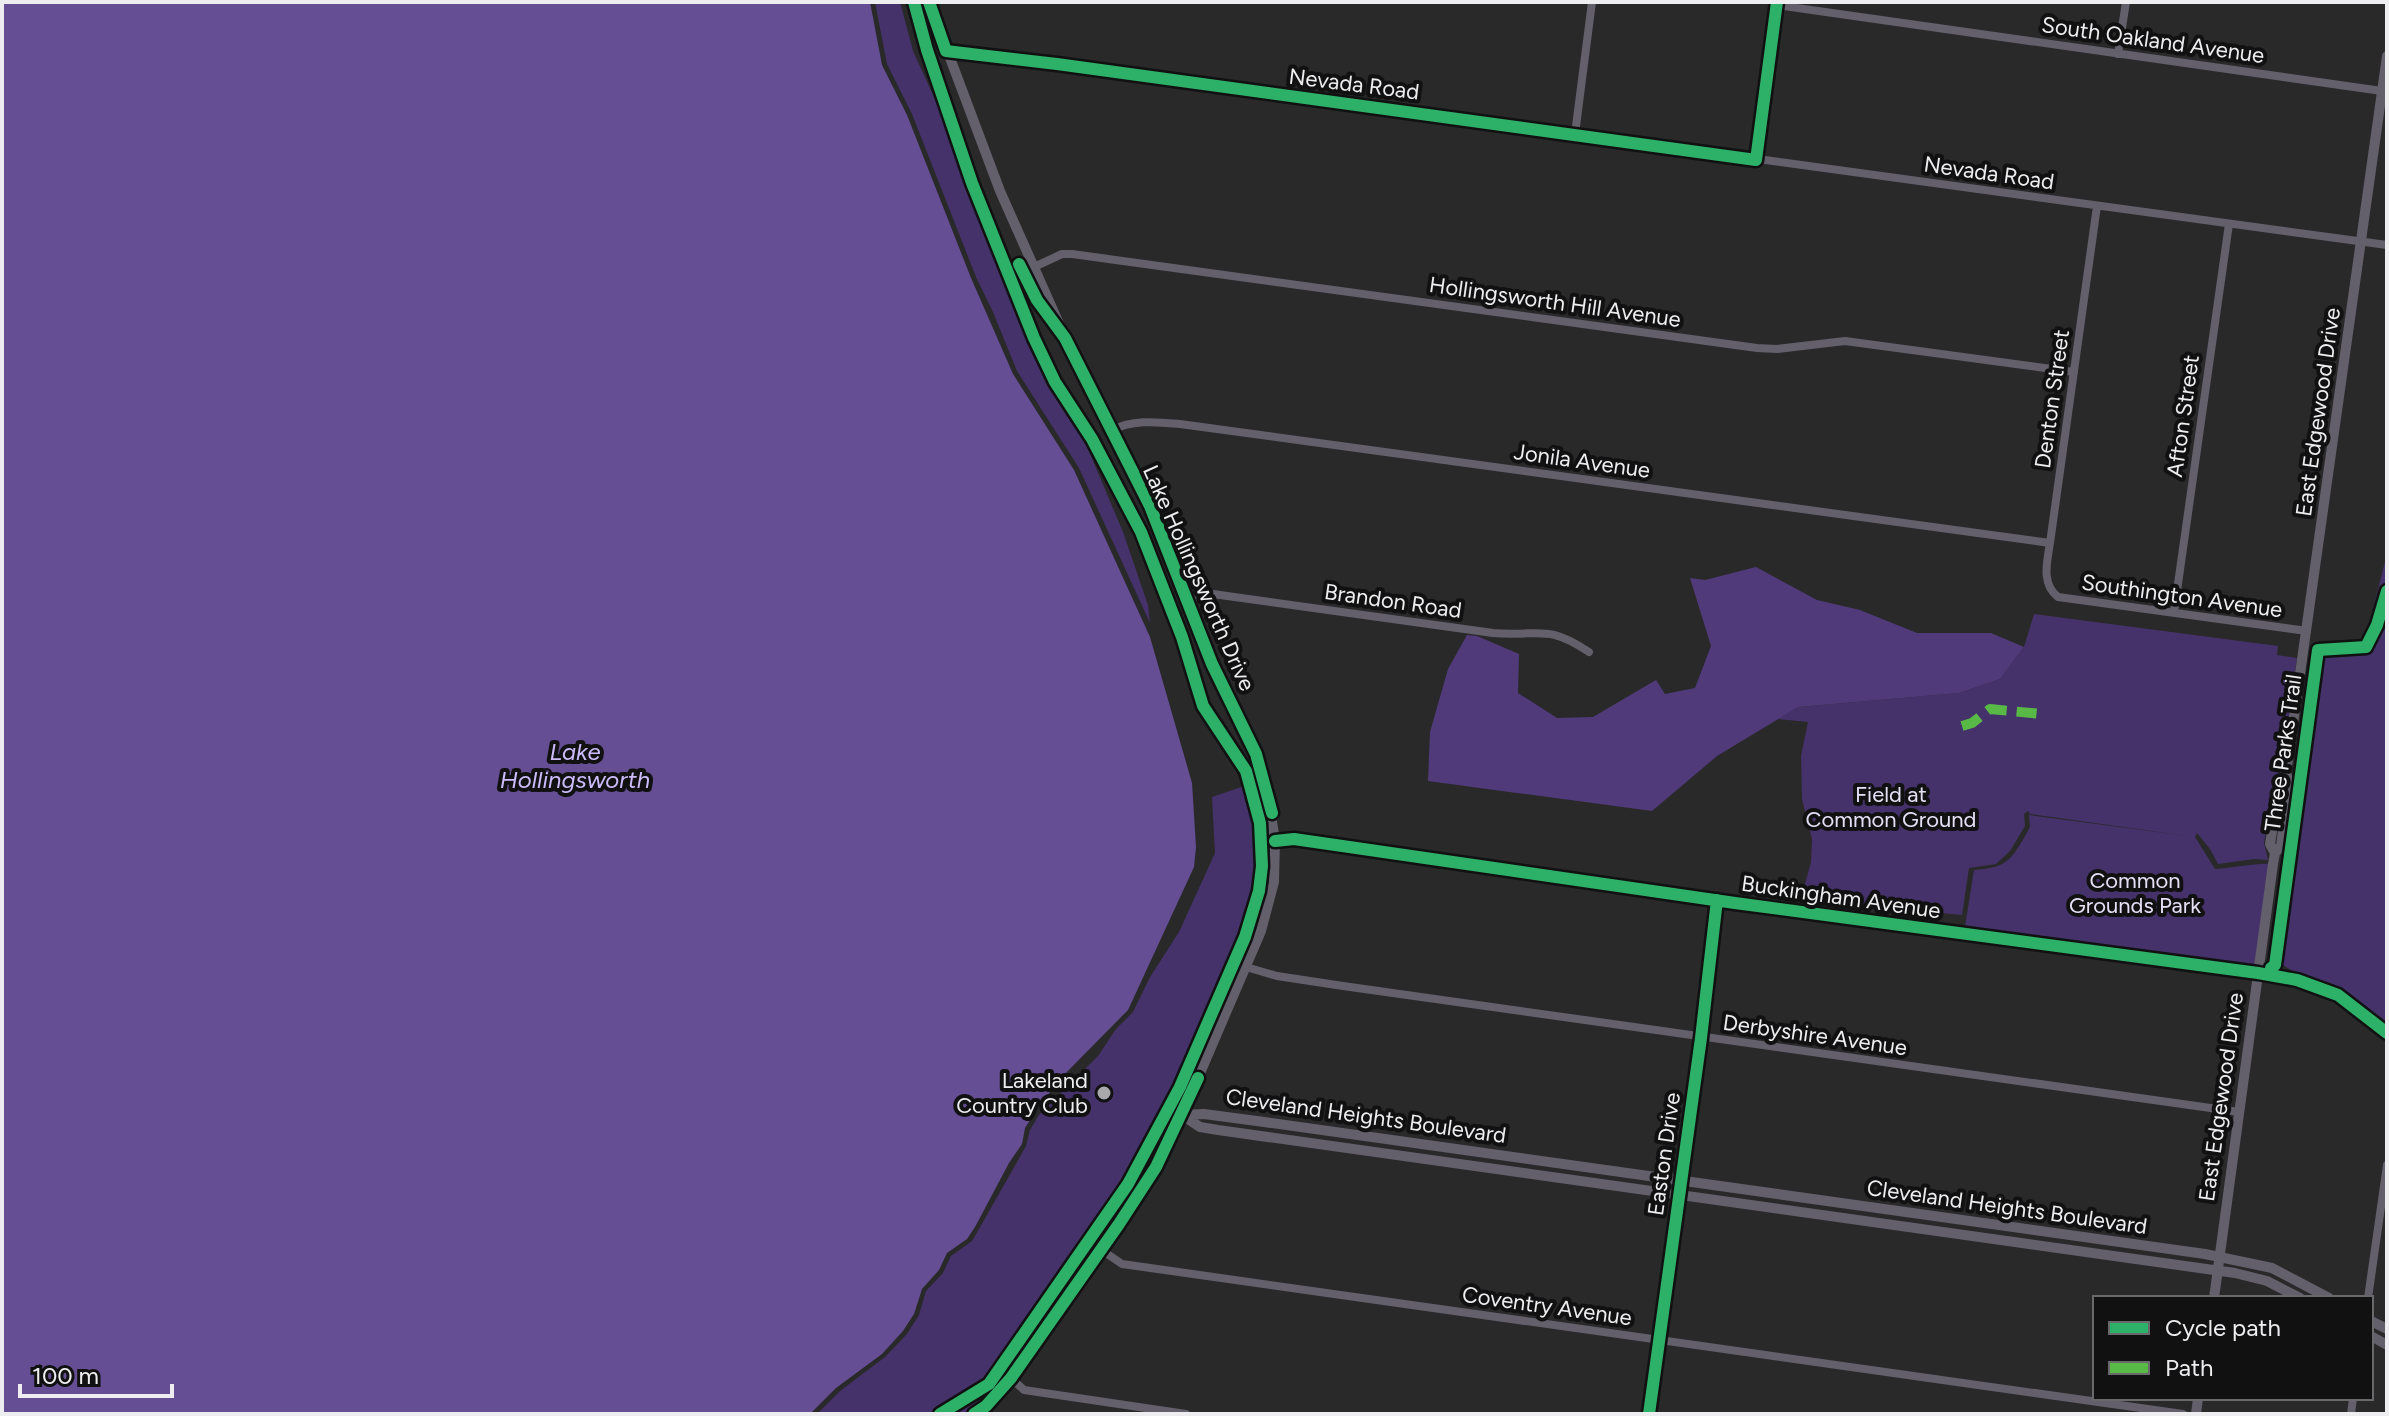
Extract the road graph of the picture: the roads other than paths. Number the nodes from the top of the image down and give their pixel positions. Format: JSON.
{"nodes":[{"id":1,"x":929,"y":2,"type":"edge"},
{"id":2,"x":1592,"y":2,"type":"edge"},
{"id":3,"x":2126,"y":2,"type":"edge"},
{"id":4,"x":1776,"y":4,"type":"edge"},
{"id":5,"x":946,"y":51,"type":"junction"},
{"id":6,"x":2118,"y":54,"type":"junction"},
{"id":7,"x":2387,"y":56,"type":"edge"},
{"id":8,"x":2382,"y":91,"type":"junction"},
{"id":9,"x":1575,"y":134,"type":"junction"},
{"id":10,"x":1756,"y":160,"type":"junction"},
{"id":11,"x":2097,"y":206,"type":"junction"},
{"id":12,"x":2229,"y":224,"type":"junction"},
{"id":13,"x":2362,"y":243,"type":"junction"},
{"id":14,"x":2387,"y":245,"type":"edge"},
{"id":15,"x":1034,"y":267,"type":"junction"},
{"id":16,"x":2074,"y":372,"type":"junction"},
{"id":17,"x":1111,"y":431,"type":"junction"},
{"id":18,"x":2050,"y":543,"type":"junction"},
{"id":19,"x":2054,"y":594,"type":"joint"},
{"id":20,"x":1187,"y":599,"type":"junction"},
{"id":21,"x":2174,"y":612,"type":"junction"},
{"id":22,"x":2307,"y":631,"type":"junction"},
{"id":23,"x":1589,"y":652,"type":"dead end"},
{"id":24,"x":1275,"y":841,"type":"junction"},
{"id":25,"x":1717,"y":900,"type":"junction"},
{"id":26,"x":1246,"y":967,"type":"junction"},
{"id":27,"x":2258,"y":973,"type":"junction"},
{"id":28,"x":2387,"y":1033,"type":"edge"},
{"id":29,"x":1701,"y":1038,"type":"junction"},
{"id":30,"x":2239,"y":1112,"type":"junction"},
{"id":31,"x":1182,"y":1115,"type":"junction"},
{"id":32,"x":1431,"y":1146,"type":"junction"},
{"id":33,"x":1428,"y":1159,"type":"junction"},
{"id":34,"x":2387,"y":1165,"type":"edge"},
{"id":35,"x":1681,"y":1182,"type":"junction"},
{"id":36,"x":1679,"y":1195,"type":"junction"},
{"id":37,"x":1950,"y":1219,"type":"junction"},
{"id":38,"x":1948,"y":1233,"type":"junction"},
{"id":39,"x":1100,"y":1249,"type":"junction"},
{"id":40,"x":2220,"y":1256,"type":"junction"},
{"id":41,"x":2219,"y":1271,"type":"junction"},
{"id":42,"x":2214,"y":1296,"type":"edge"},
{"id":43,"x":2296,"y":1296,"type":"edge"},
{"id":44,"x":2325,"y":1296,"type":"edge"},
{"id":45,"x":2368,"y":1296,"type":"edge"},
{"id":46,"x":1659,"y":1341,"type":"junction"},
{"id":47,"x":1009,"y":1380,"type":"junction"},
{"id":48,"x":974,"y":1414,"type":"edge"},
{"id":49,"x":989,"y":1414,"type":"edge"},
{"id":50,"x":1186,"y":1414,"type":"edge"},
{"id":51,"x":1649,"y":1414,"type":"edge"},
{"id":52,"x":2183,"y":1414,"type":"edge"}],
"edges":[{"from":1,"to":5,"type":"street","name":"Lake Hollingsworth Drive"},
{"from":2,"to":9,"type":"street"},
{"from":3,"to":6,"type":"street"},
{"from":4,"to":6,"type":"street","name":"South Oakland Avenue"},
{"from":4,"to":10,"type":"street"},
{"from":5,"to":9,"type":"street","name":"Nevada Road"},
{"from":5,"to":15,"type":"street","name":"Lake Hollingsworth Drive"},
{"from":6,"to":8,"type":"street","name":"South Oakland Avenue"},
{"from":7,"to":8,"type":"street","name":"East Edgewood Drive"},
{"from":8,"to":13,"type":"street","name":"East Edgewood Drive"},
{"from":9,"to":10,"type":"street","name":"Nevada Road"},
{"from":10,"to":11,"type":"street","name":"Nevada Road"},
{"from":11,"to":12,"type":"street","name":"Nevada Road"},
{"from":11,"to":16,"type":"street","name":"Denton Street"},
{"from":12,"to":13,"type":"street","name":"Nevada Road"},
{"from":12,"to":21,"type":"street","name":"Afton Street"},
{"from":13,"to":14,"type":"street","name":"Nevada Road"},
{"from":13,"to":22,"type":"street","name":"East Edgewood Drive"},
{"from":15,"to":16,"type":"street","name":"Hollingsworth Hill Avenue"},
{"from":15,"to":17,"type":"street","name":"Lake Hollingsworth Drive"},
{"from":16,"to":18,"type":"street","name":"Denton Street"},
{"from":17,"to":18,"type":"street","name":"Jonila Avenue"},
{"from":17,"to":20,"type":"street","name":"Lake Hollingsworth Drive"},
{"from":18,"to":19,"type":"street","name":"Denton Street"},
{"from":19,"to":21,"type":"street","name":"Southington Avenue"},
{"from":20,"to":23,"type":"street","name":"Brandon Road"},
{"from":20,"to":24,"type":"street","name":"Lake Hollingsworth Drive"},
{"from":21,"to":22,"type":"street","name":"Southington Avenue"},
{"from":22,"to":27,"type":"street","name":"East Edgewood Drive"},
{"from":24,"to":25,"type":"street","name":"Buckingham Avenue"},
{"from":24,"to":26,"type":"street","name":"Lake Hollingsworth Drive"},
{"from":25,"to":27,"type":"street","name":"Buckingham Avenue"},
{"from":25,"to":29,"type":"street","name":"Easton Drive"},
{"from":26,"to":29,"type":"street","name":"Derbyshire Avenue"},
{"from":26,"to":31,"type":"street","name":"Lake Hollingsworth Drive"},
{"from":27,"to":28,"type":"street","name":"Buckingham Avenue"},
{"from":27,"to":30,"type":"street","name":"East Edgewood Drive"},
{"from":29,"to":30,"type":"street","name":"Derbyshire Avenue"},
{"from":29,"to":35,"type":"street","name":"Easton Drive"},
{"from":30,"to":40,"type":"street","name":"East Edgewood Drive"},
{"from":31,"to":32,"type":"street","name":"Cleveland Heights Boulevard"},
{"from":31,"to":33,"type":"street","name":"Cleveland Heights Boulevard"},
{"from":31,"to":39,"type":"street","name":"Lake Hollingsworth Drive"},
{"from":32,"to":33,"type":"street"},
{"from":32,"to":35,"type":"street","name":"Cleveland Heights Boulevard"},
{"from":33,"to":36,"type":"street","name":"Cleveland Heights Boulevard"},
{"from":34,"to":45,"type":"street"},
{"from":35,"to":36,"type":"street","name":"Easton Drive"},
{"from":35,"to":37,"type":"street","name":"Cleveland Heights Boulevard"},
{"from":36,"to":38,"type":"street","name":"Cleveland Heights Boulevard"},
{"from":36,"to":46,"type":"street","name":"Easton Drive"},
{"from":37,"to":38,"type":"street"},
{"from":37,"to":40,"type":"street","name":"Cleveland Heights Boulevard"},
{"from":38,"to":41,"type":"street","name":"Cleveland Heights Boulevard"},
{"from":39,"to":46,"type":"street","name":"Coventry Avenue"},
{"from":39,"to":47,"type":"street","name":"Lake Hollingsworth Drive"},
{"from":40,"to":41,"type":"street","name":"East Edgewood Drive"},
{"from":40,"to":44,"type":"street","name":"Cleveland Heights Boulevard"},
{"from":41,"to":42,"type":"street","name":"East Edgewood Drive"},
{"from":41,"to":43,"type":"street","name":"Cleveland Heights Boulevard"},
{"from":46,"to":51,"type":"street","name":"Easton Drive"},
{"from":46,"to":52,"type":"street","name":"Coventry Avenue"},
{"from":47,"to":48,"type":"street","name":"Lake Hollingsworth Drive"},
{"from":47,"to":49,"type":"street"},
{"from":47,"to":50,"type":"street"}]}
